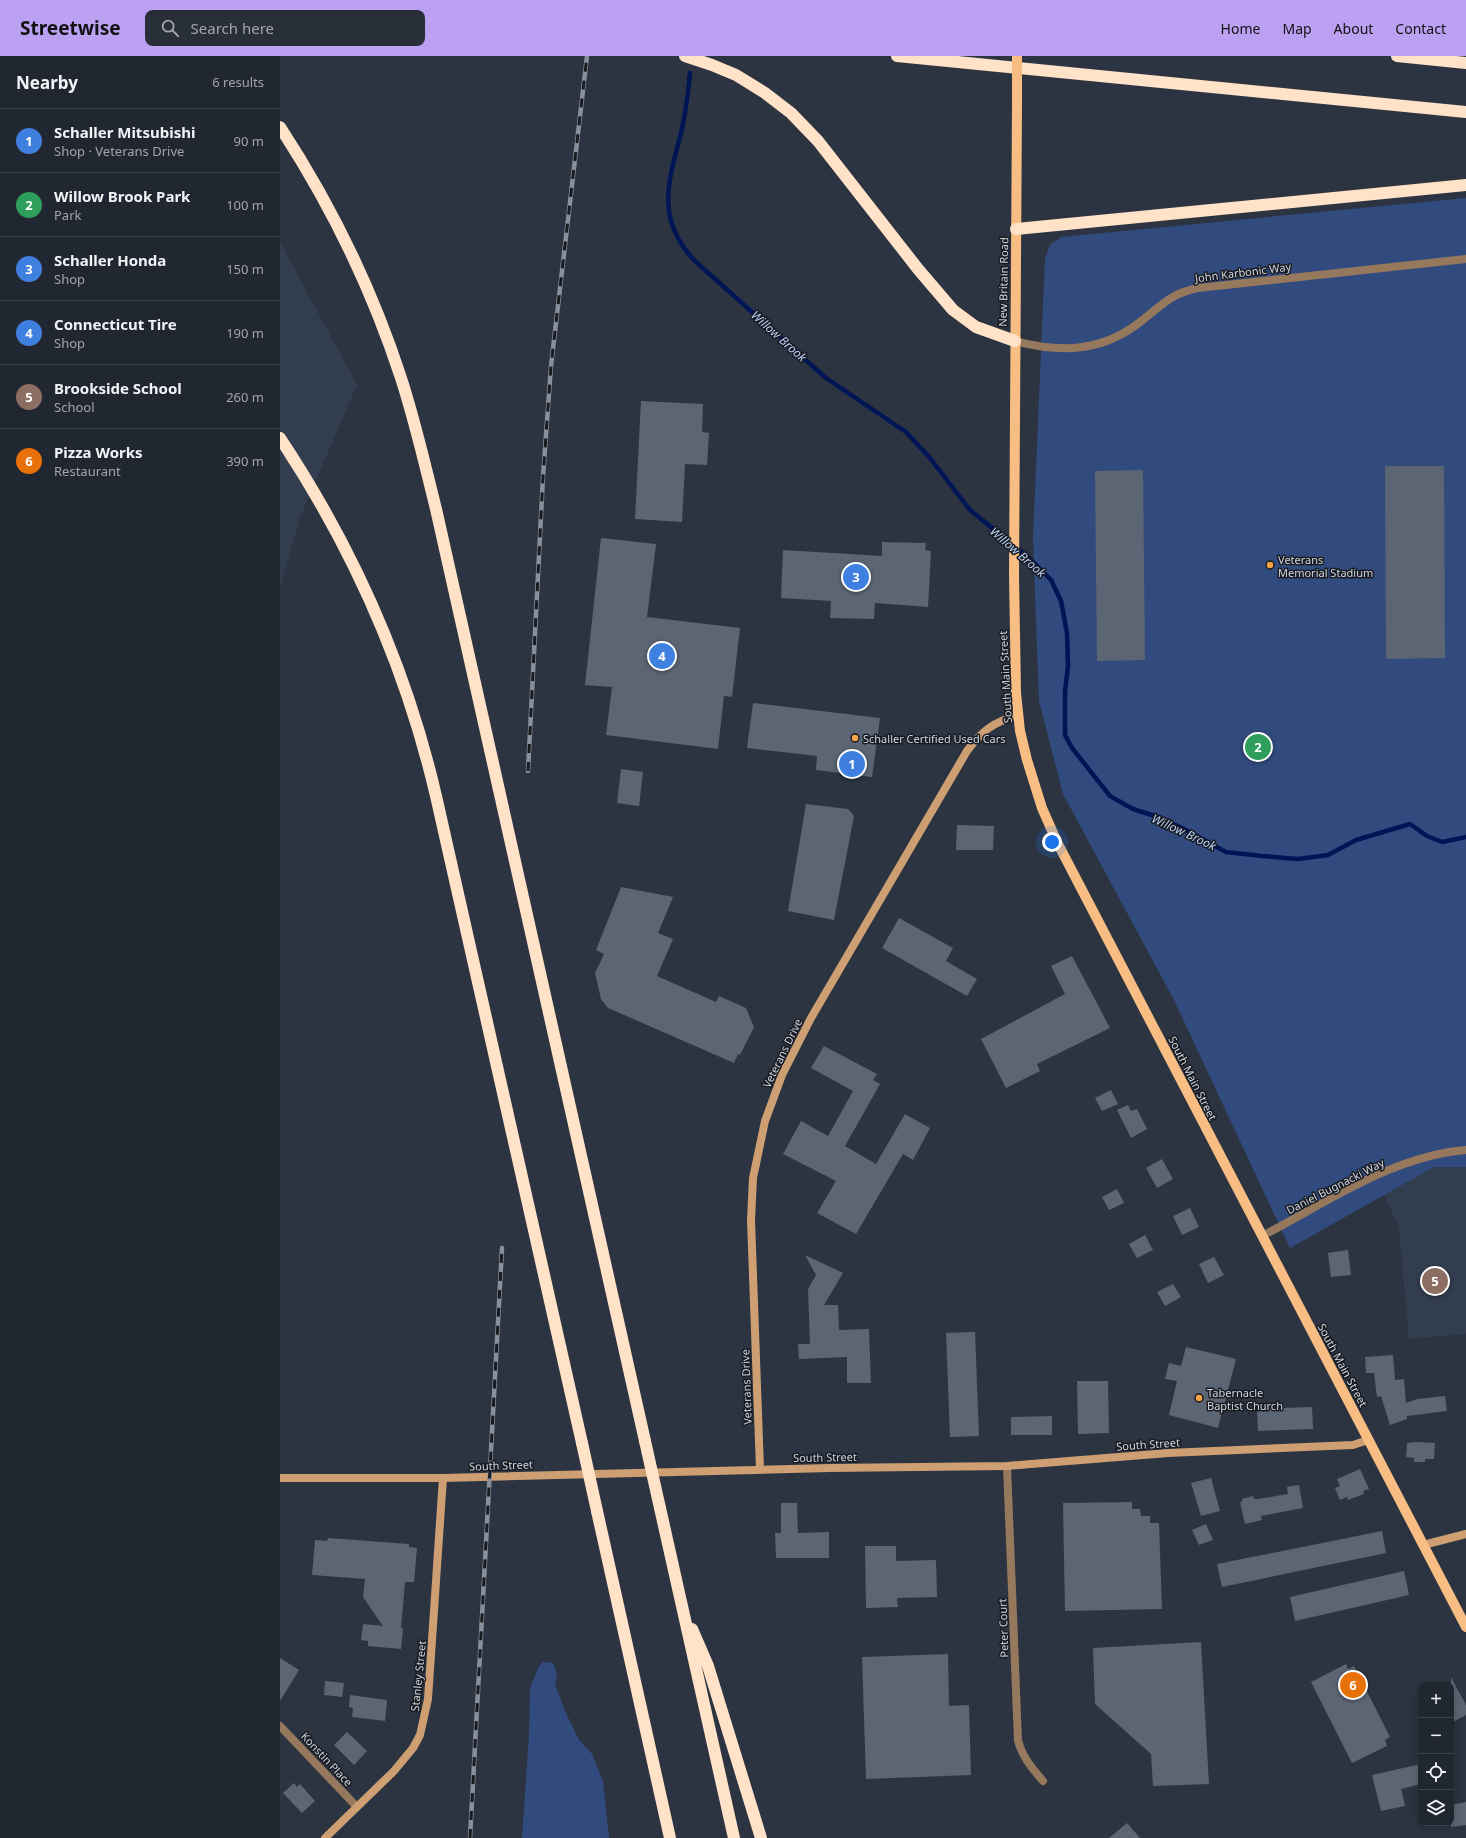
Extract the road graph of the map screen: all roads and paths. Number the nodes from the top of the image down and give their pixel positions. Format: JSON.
{"nodes":[{"id":1,"x":685,"y":56,"type":"edge"},
{"id":2,"x":897,"y":56,"type":"edge"},
{"id":3,"x":1017,"y":56,"type":"edge"},
{"id":4,"x":1397,"y":56,"type":"edge"},
{"id":5,"x":1466,"y":63,"type":"edge"},
{"id":6,"x":1466,"y":112,"type":"edge"},
{"id":7,"x":280,"y":127,"type":"edge"},
{"id":8,"x":1466,"y":185,"type":"edge"},
{"id":9,"x":1016,"y":229,"type":"junction"},
{"id":10,"x":1466,"y":259,"type":"edge"},
{"id":11,"x":1015,"y":341,"type":"junction"},
{"id":12,"x":280,"y":438,"type":"edge"},
{"id":13,"x":1014,"y":508,"type":"joint"},
{"id":14,"x":1018,"y":715,"type":"junction"},
{"id":15,"x":1466,"y":1150,"type":"edge"},
{"id":16,"x":1262,"y":1236,"type":"junction"},
{"id":17,"x":1368,"y":1440,"type":"junction"},
{"id":18,"x":1007,"y":1466,"type":"junction"},
{"id":19,"x":760,"y":1469,"type":"junction"},
{"id":20,"x":280,"y":1478,"type":"edge"},
{"id":21,"x":443,"y":1478,"type":"junction"},
{"id":22,"x":1466,"y":1534,"type":"edge"},
{"id":23,"x":1423,"y":1545,"type":"junction"},
{"id":24,"x":684,"y":1614,"type":"junction"},
{"id":25,"x":1466,"y":1627,"type":"edge"},
{"id":26,"x":280,"y":1726,"type":"edge"},
{"id":27,"x":1043,"y":1781,"type":"dead end"},
{"id":28,"x":357,"y":1807,"type":"junction"},
{"id":29,"x":325,"y":1838,"type":"edge"},
{"id":30,"x":670,"y":1838,"type":"edge"},
{"id":31,"x":734,"y":1838,"type":"edge"},
{"id":32,"x":761,"y":1838,"type":"edge"}],
"edges":[{"from":1,"to":11,"type":"highway"},
{"from":2,"to":6,"type":"highway"},
{"from":3,"to":9,"type":"main road","name":"New Britain Road","bridge":true},
{"from":4,"to":5,"type":"highway"},
{"from":7,"to":24,"type":"highway","bridge":true},
{"from":8,"to":9,"type":"highway"},
{"from":9,"to":11,"type":"main road","name":"New Britain Road"},
{"from":10,"to":11,"type":"street","name":"John Karbonic Way"},
{"from":11,"to":13,"type":"main road","name":"New Britain Road"},
{"from":12,"to":30,"type":"highway","bridge":true},
{"from":13,"to":14,"type":"main road","name":"South Main Street"},
{"from":14,"to":16,"type":"main road","name":"South Main Street"},
{"from":14,"to":19,"type":"main road","name":"Veterans Drive"},
{"from":15,"to":16,"type":"street","name":"Daniel Bugnacki Way"},
{"from":16,"to":17,"type":"main road","name":"South Main Street"},
{"from":17,"to":18,"type":"main road","name":"South Street"},
{"from":17,"to":23,"type":"main road","name":"South Main Street"},
{"from":18,"to":19,"type":"main road","name":"South Street"},
{"from":18,"to":27,"type":"street","name":"Peter Court"},
{"from":19,"to":21,"type":"main road","name":"South Street"},
{"from":20,"to":21,"type":"main road","name":"South Street"},
{"from":21,"to":28,"type":"main road","name":"Stanley Street"},
{"from":22,"to":23,"type":"main road"},
{"from":23,"to":25,"type":"main road","name":"South Main Street"},
{"from":24,"to":31,"type":"highway"},
{"from":24,"to":32,"type":"highway"},
{"from":26,"to":28,"type":"street","name":"Konstin Place"},
{"from":28,"to":29,"type":"main road","name":"Stanley Street"}]}
